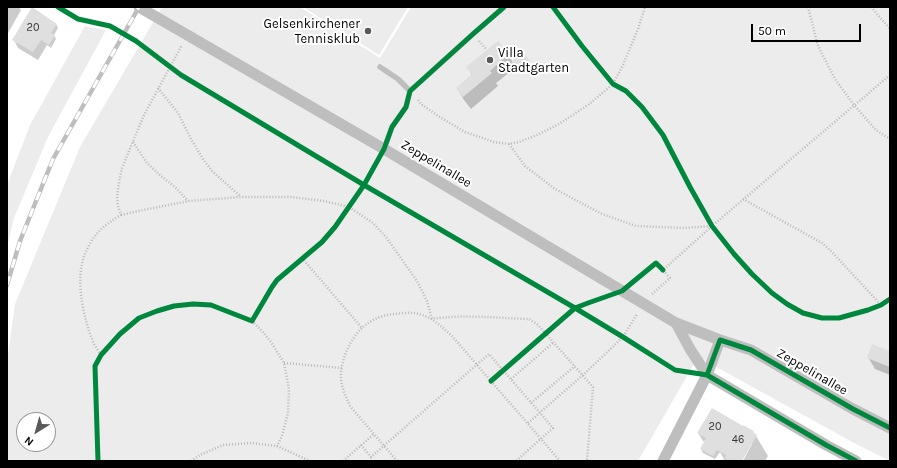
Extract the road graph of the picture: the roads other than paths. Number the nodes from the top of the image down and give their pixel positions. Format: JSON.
{"nodes":[{"id":1,"x":139,"y":7,"type":"edge"},
{"id":2,"x":504,"y":7,"type":"edge"},
{"id":3,"x":380,"y":67,"type":"dead end"},
{"id":4,"x":410,"y":91,"type":"junction"},
{"id":5,"x":384,"y":149,"type":"junction"},
{"id":6,"x":676,"y":323,"type":"junction"},
{"id":7,"x":720,"y":340,"type":"junction"},
{"id":8,"x":707,"y":375,"type":"junction"},
{"id":9,"x":890,"y":428,"type":"edge"},
{"id":10,"x":663,"y":461,"type":"edge"},
{"id":11,"x":856,"y":461,"type":"edge"}],
"edges":[{"from":1,"to":5,"type":"street","name":"Zeppelinallee"},
{"from":2,"to":4,"type":"lane"},
{"from":3,"to":4,"type":"lane"},
{"from":4,"to":5,"type":"lane"},
{"from":5,"to":6,"type":"street","name":"Zeppelinallee"},
{"from":6,"to":7,"type":"street","name":"Zeppelinallee"},
{"from":6,"to":8,"type":"street"},
{"from":7,"to":8,"type":"street"},
{"from":7,"to":9,"type":"street","name":"Zeppelinallee"},
{"from":8,"to":10,"type":"street"},
{"from":8,"to":11,"type":"street"}]}
